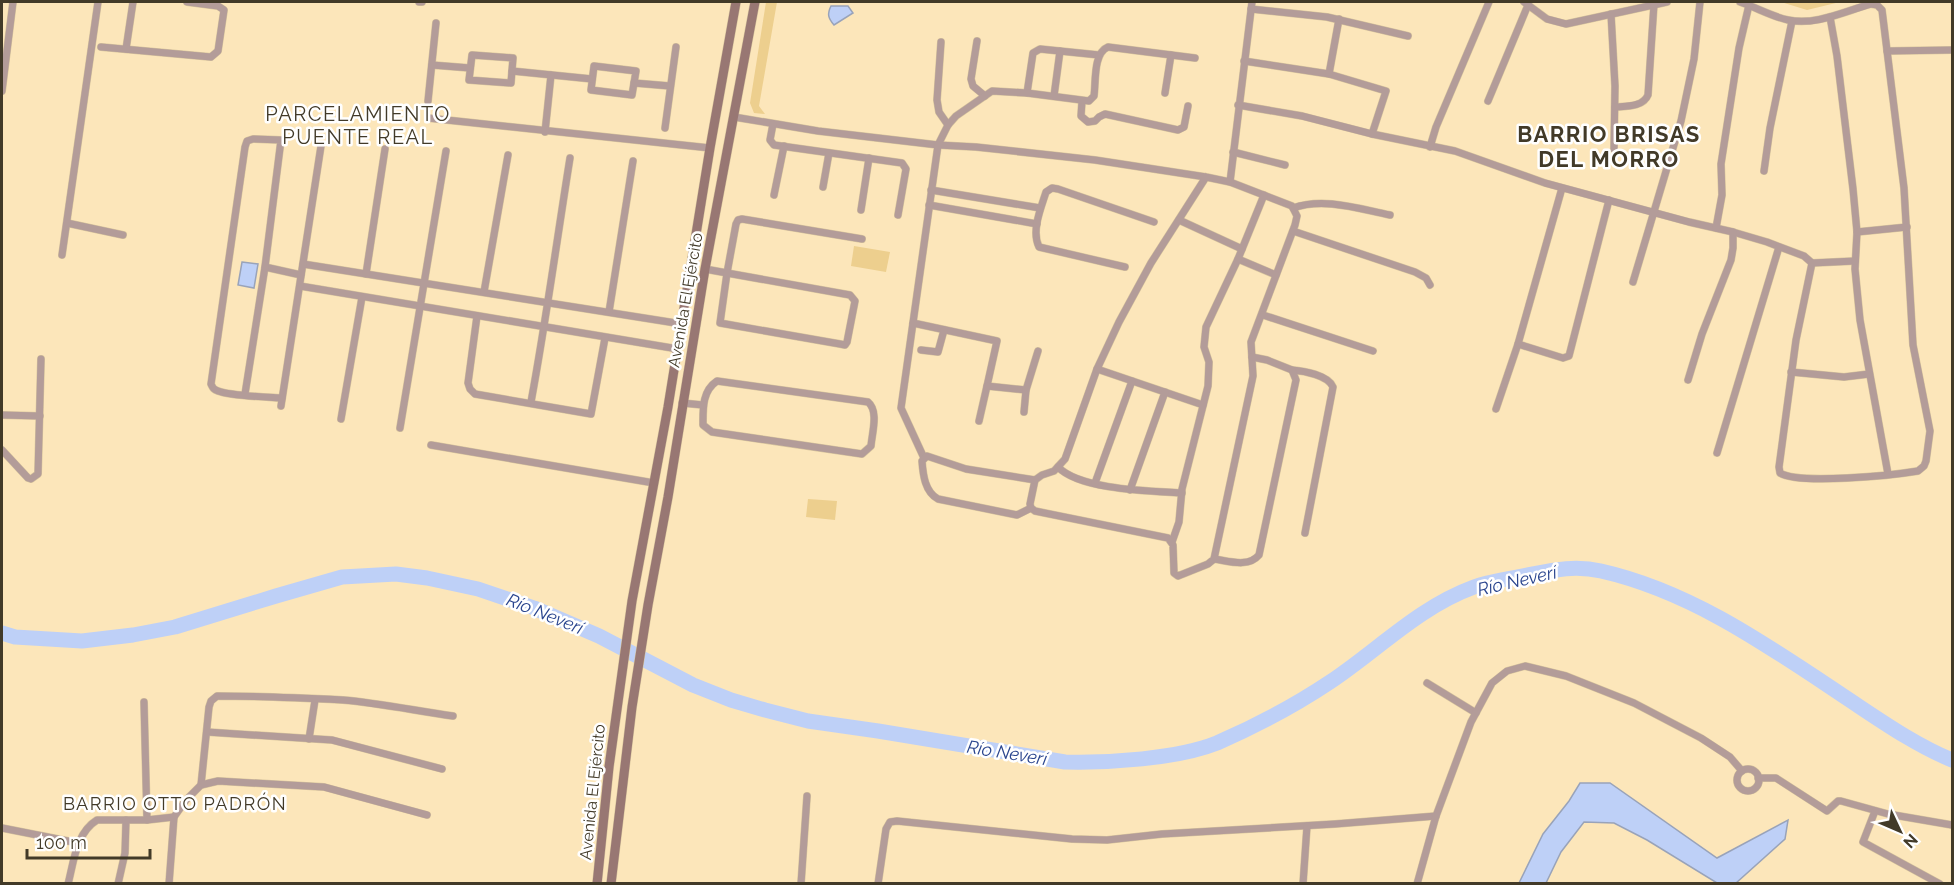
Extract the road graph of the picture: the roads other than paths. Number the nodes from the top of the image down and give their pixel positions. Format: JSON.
{"nodes":[{"id":1,"x":13,"y":2,"type":"edge"},
{"id":2,"x":98,"y":2,"type":"edge"},
{"id":3,"x":133,"y":2,"type":"edge"},
{"id":4,"x":188,"y":2,"type":"edge"},
{"id":5,"x":736,"y":2,"type":"edge"},
{"id":6,"x":755,"y":2,"type":"edge"},
{"id":7,"x":1489,"y":2,"type":"edge"},
{"id":8,"x":1667,"y":2,"type":"edge"},
{"id":9,"x":1700,"y":2,"type":"edge"},
{"id":10,"x":1740,"y":2,"type":"edge"},
{"id":11,"x":1526,"y":3,"type":"edge"},
{"id":12,"x":1654,"y":4,"type":"junction"},
{"id":13,"x":1252,"y":5,"type":"edge"},
{"id":14,"x":1749,"y":5,"type":"junction"},
{"id":15,"x":1611,"y":14,"type":"junction"},
{"id":16,"x":1830,"y":17,"type":"junction"},
{"id":17,"x":1339,"y":19,"type":"junction"},
{"id":18,"x":1792,"y":21,"type":"junction"},
{"id":19,"x":436,"y":23,"type":"dead end"},
{"id":20,"x":1408,"y":36,"type":"dead end"},
{"id":21,"x":5,"y":37,"type":"edge"},
{"id":22,"x":977,"y":41,"type":"dead end"},
{"id":23,"x":941,"y":42,"type":"dead end"},
{"id":24,"x":101,"y":46,"type":"dead end"},
{"id":25,"x":676,"y":47,"type":"dead end"},
{"id":26,"x":126,"y":49,"type":"junction"},
{"id":27,"x":1953,"y":50,"type":"edge"},
{"id":28,"x":1060,"y":51,"type":"junction"},
{"id":29,"x":1887,"y":51,"type":"junction"},
{"id":30,"x":1099,"y":55,"type":"junction"},
{"id":31,"x":1171,"y":55,"type":"junction"},
{"id":32,"x":1195,"y":58,"type":"dead end"},
{"id":33,"x":1244,"y":61,"type":"junction"},
{"id":34,"x":432,"y":65,"type":"junction"},
{"id":35,"x":470,"y":68,"type":"junction"},
{"id":36,"x":512,"y":71,"type":"junction"},
{"id":37,"x":1329,"y":74,"type":"junction"},
{"id":38,"x":551,"y":75,"type":"junction"},
{"id":39,"x":592,"y":79,"type":"junction"},
{"id":40,"x":634,"y":83,"type":"junction"},
{"id":41,"x":670,"y":86,"type":"junction"},
{"id":42,"x":2,"y":91,"type":"edge"},
{"id":43,"x":1027,"y":93,"type":"junction"},
{"id":44,"x":1164,"y":93,"type":"dead end"},
{"id":45,"x":985,"y":96,"type":"junction"},
{"id":46,"x":1054,"y":96,"type":"junction"},
{"id":47,"x":428,"y":101,"type":"dead end"},
{"id":48,"x":1082,"y":101,"type":"junction"},
{"id":49,"x":1488,"y":101,"type":"dead end"},
{"id":50,"x":1238,"y":105,"type":"junction"},
{"id":51,"x":1188,"y":106,"type":"dead end"},
{"id":52,"x":1616,"y":107,"type":"junction"},
{"id":53,"x":734,"y":117,"type":"junction"},
{"id":54,"x":428,"y":118,"type":"dead end"},
{"id":55,"x":773,"y":124,"type":"junction"},
{"id":56,"x":948,"y":125,"type":"junction"},
{"id":57,"x":665,"y":128,"type":"dead end"},
{"id":58,"x":545,"y":132,"type":"junction"},
{"id":59,"x":1372,"y":134,"type":"junction"},
{"id":60,"x":938,"y":145,"type":"junction"},
{"id":61,"x":321,"y":146,"type":"dead end"},
{"id":62,"x":784,"y":146,"type":"junction"},
{"id":63,"x":1430,"y":147,"type":"junction"},
{"id":64,"x":710,"y":148,"type":"junction"},
{"id":65,"x":1614,"y":148,"type":"dead end"},
{"id":66,"x":385,"y":149,"type":"dead end"},
{"id":67,"x":446,"y":151,"type":"dead end"},
{"id":68,"x":1233,"y":152,"type":"junction"},
{"id":69,"x":830,"y":153,"type":"junction"},
{"id":70,"x":508,"y":155,"type":"dead end"},
{"id":71,"x":570,"y":158,"type":"dead end"},
{"id":72,"x":869,"y":158,"type":"junction"},
{"id":73,"x":633,"y":161,"type":"dead end"},
{"id":74,"x":1285,"y":165,"type":"dead end"},
{"id":75,"x":1764,"y":171,"type":"dead end"},
{"id":76,"x":1206,"y":177,"type":"junction"},
{"id":77,"x":1230,"y":182,"type":"junction"},
{"id":78,"x":823,"y":187,"type":"dead end"},
{"id":79,"x":1562,"y":188,"type":"junction"},
{"id":80,"x":931,"y":190,"type":"junction"},
{"id":81,"x":774,"y":195,"type":"dead end"},
{"id":82,"x":1264,"y":195,"type":"junction"},
{"id":83,"x":1609,"y":200,"type":"junction"},
{"id":84,"x":929,"y":205,"type":"junction"},
{"id":85,"x":1041,"y":208,"type":"junction"},
{"id":86,"x":1293,"y":208,"type":"junction"},
{"id":87,"x":861,"y":210,"type":"dead end"},
{"id":88,"x":1654,"y":212,"type":"junction"},
{"id":89,"x":1390,"y":215,"type":"dead end"},
{"id":90,"x":898,"y":216,"type":"dead end"},
{"id":91,"x":1179,"y":220,"type":"junction"},
{"id":92,"x":1154,"y":222,"type":"dead end"},
{"id":93,"x":67,"y":223,"type":"junction"},
{"id":94,"x":1037,"y":224,"type":"junction"},
{"id":95,"x":1907,"y":227,"type":"junction"},
{"id":96,"x":1716,"y":228,"type":"junction"},
{"id":97,"x":1293,"y":231,"type":"junction"},
{"id":98,"x":1733,"y":232,"type":"junction"},
{"id":99,"x":1857,"y":232,"type":"junction"},
{"id":100,"x":123,"y":235,"type":"dead end"},
{"id":101,"x":862,"y":239,"type":"dead end"},
{"id":102,"x":1779,"y":247,"type":"junction"},
{"id":103,"x":1242,"y":249,"type":"junction"},
{"id":104,"x":62,"y":255,"type":"dead end"},
{"id":105,"x":1238,"y":259,"type":"junction"},
{"id":106,"x":1855,"y":261,"type":"junction"},
{"id":107,"x":1812,"y":263,"type":"junction"},
{"id":108,"x":303,"y":264,"type":"junction"},
{"id":109,"x":265,"y":267,"type":"junction"},
{"id":110,"x":1125,"y":267,"type":"dead end"},
{"id":111,"x":705,"y":269,"type":"junction"},
{"id":112,"x":727,"y":273,"type":"junction"},
{"id":113,"x":366,"y":274,"type":"junction"},
{"id":114,"x":301,"y":275,"type":"junction"},
{"id":115,"x":1276,"y":275,"type":"junction"},
{"id":116,"x":1633,"y":282,"type":"dead end"},
{"id":117,"x":425,"y":283,"type":"junction"},
{"id":118,"x":1430,"y":285,"type":"dead end"},
{"id":119,"x":300,"y":286,"type":"junction"},
{"id":120,"x":484,"y":292,"type":"junction"},
{"id":121,"x":362,"y":297,"type":"junction"},
{"id":122,"x":547,"y":302,"type":"junction"},
{"id":123,"x":421,"y":307,"type":"junction"},
{"id":124,"x":609,"y":312,"type":"junction"},
{"id":125,"x":1263,"y":315,"type":"junction"},
{"id":126,"x":477,"y":316,"type":"junction"},
{"id":127,"x":913,"y":323,"type":"junction"},
{"id":128,"x":682,"y":324,"type":"junction"},
{"id":129,"x":544,"y":328,"type":"junction"},
{"id":130,"x":944,"y":330,"type":"junction"},
{"id":131,"x":605,"y":338,"type":"junction"},
{"id":132,"x":1518,"y":344,"type":"junction"},
{"id":133,"x":678,"y":350,"type":"junction"},
{"id":134,"x":921,"y":350,"type":"dead end"},
{"id":135,"x":1038,"y":351,"type":"dead end"},
{"id":136,"x":1373,"y":351,"type":"dead end"},
{"id":137,"x":1252,"y":357,"type":"junction"},
{"id":138,"x":41,"y":359,"type":"dead end"},
{"id":139,"x":1097,"y":369,"type":"junction"},
{"id":140,"x":1292,"y":370,"type":"junction"},
{"id":141,"x":1791,"y":372,"type":"junction"},
{"id":142,"x":1869,"y":374,"type":"junction"},
{"id":143,"x":1688,"y":380,"type":"dead end"},
{"id":144,"x":1132,"y":381,"type":"junction"},
{"id":145,"x":987,"y":386,"type":"junction"},
{"id":146,"x":1026,"y":390,"type":"junction"},
{"id":147,"x":1165,"y":392,"type":"junction"},
{"id":148,"x":244,"y":394,"type":"junction"},
{"id":149,"x":531,"y":402,"type":"junction"},
{"id":150,"x":682,"y":403,"type":"junction"},
{"id":151,"x":703,"y":405,"type":"junction"},
{"id":152,"x":1203,"y":405,"type":"junction"},
{"id":153,"x":1496,"y":409,"type":"dead end"},
{"id":154,"x":1024,"y":412,"type":"dead end"},
{"id":155,"x":2,"y":415,"type":"edge"},
{"id":156,"x":40,"y":416,"type":"junction"},
{"id":157,"x":341,"y":419,"type":"dead end"},
{"id":158,"x":979,"y":421,"type":"dead end"},
{"id":159,"x":400,"y":428,"type":"dead end"},
{"id":160,"x":431,"y":445,"type":"dead end"},
{"id":161,"x":2,"y":450,"type":"edge"},
{"id":162,"x":1717,"y":453,"type":"dead end"},
{"id":163,"x":924,"y":458,"type":"junction"},
{"id":164,"x":1058,"y":467,"type":"junction"},
{"id":165,"x":1888,"y":474,"type":"junction"},
{"id":166,"x":1035,"y":480,"type":"junction"},
{"id":167,"x":654,"y":483,"type":"junction"},
{"id":168,"x":1095,"y":483,"type":"junction"},
{"id":169,"x":1130,"y":490,"type":"junction"},
{"id":170,"x":1182,"y":493,"type":"junction"},
{"id":171,"x":1031,"y":508,"type":"junction"},
{"id":172,"x":1305,"y":533,"type":"dead end"},
{"id":173,"x":1172,"y":542,"type":"junction"},
{"id":174,"x":1214,"y":559,"type":"junction"},
{"id":175,"x":1427,"y":683,"type":"dead end"},
{"id":176,"x":315,"y":700,"type":"junction"},
{"id":177,"x":144,"y":702,"type":"dead end"},
{"id":178,"x":1476,"y":713,"type":"junction"},
{"id":179,"x":453,"y":716,"type":"dead end"},
{"id":180,"x":207,"y":732,"type":"junction"},
{"id":181,"x":309,"y":739,"type":"junction"},
{"id":182,"x":442,"y":769,"type":"dead end"},
{"id":183,"x":1742,"y":771,"type":"junction"},
{"id":184,"x":1758,"y":778,"type":"junction"},
{"id":185,"x":201,"y":785,"type":"junction"},
{"id":186,"x":807,"y":796,"type":"dead end"},
{"id":187,"x":604,"y":811,"type":"junction"},
{"id":188,"x":1875,"y":811,"type":"junction"},
{"id":189,"x":619,"y":813,"type":"junction"},
{"id":190,"x":427,"y":815,"type":"dead end"},
{"id":191,"x":1436,"y":816,"type":"junction"},
{"id":192,"x":174,"y":817,"type":"junction"},
{"id":193,"x":126,"y":820,"type":"junction"},
{"id":194,"x":147,"y":820,"type":"junction"},
{"id":195,"x":1953,"y":825,"type":"edge"},
{"id":196,"x":1307,"y":826,"type":"junction"},
{"id":197,"x":2,"y":828,"type":"edge"},
{"id":198,"x":78,"y":843,"type":"junction"},
{"id":199,"x":880,"y":883,"type":"edge"},
{"id":200,"x":68,"y":884,"type":"edge"},
{"id":201,"x":118,"y":884,"type":"edge"},
{"id":202,"x":169,"y":884,"type":"edge"},
{"id":203,"x":597,"y":884,"type":"edge"},
{"id":204,"x":611,"y":884,"type":"edge"},
{"id":205,"x":801,"y":884,"type":"edge"},
{"id":206,"x":1303,"y":884,"type":"edge"},
{"id":207,"x":1417,"y":884,"type":"edge"},
{"id":208,"x":1940,"y":884,"type":"edge"}],
"edges":[{"from":1,"to":21,"type":"street"},
{"from":2,"to":93,"type":"street"},
{"from":3,"to":26,"type":"street"},
{"from":4,"to":26,"type":"street"},
{"from":5,"to":64,"type":"street","name":"Avenida El Ejército"},
{"from":6,"to":53,"type":"street","name":"Avenida El Ejército"},
{"from":7,"to":63,"type":"street"},
{"from":8,"to":12,"type":"street"},
{"from":9,"to":88,"type":"street"},
{"from":10,"to":14,"type":"street"},
{"from":11,"to":15,"type":"street"},
{"from":11,"to":49,"type":"street"},
{"from":12,"to":15,"type":"street"},
{"from":12,"to":52,"type":"street"},
{"from":13,"to":17,"type":"street"},
{"from":13,"to":33,"type":"street"},
{"from":14,"to":18,"type":"street"},
{"from":14,"to":96,"type":"street"},
{"from":15,"to":52,"type":"street"},
{"from":16,"to":18,"type":"street"},
{"from":16,"to":29,"type":"street"},
{"from":16,"to":99,"type":"street"},
{"from":17,"to":20,"type":"street"},
{"from":17,"to":37,"type":"street"},
{"from":18,"to":75,"type":"street"},
{"from":19,"to":34,"type":"street"},
{"from":21,"to":42,"type":"street"},
{"from":22,"to":45,"type":"street"},
{"from":23,"to":56,"type":"street"},
{"from":24,"to":26,"type":"street"},
{"from":25,"to":41,"type":"street"},
{"from":27,"to":29,"type":"street"},
{"from":28,"to":30,"type":"street"},
{"from":28,"to":43,"type":"street"},
{"from":28,"to":46,"type":"street"},
{"from":29,"to":95,"type":"street"},
{"from":30,"to":31,"type":"street"},
{"from":30,"to":48,"type":"street"},
{"from":31,"to":32,"type":"street"},
{"from":31,"to":44,"type":"street"},
{"from":33,"to":37,"type":"street"},
{"from":33,"to":50,"type":"street"},
{"from":34,"to":35,"type":"street"},
{"from":34,"to":47,"type":"street"},
{"from":35,"to":36,"type":"street"},
{"from":35,"to":36,"type":"street"},
{"from":36,"to":38,"type":"street"},
{"from":37,"to":59,"type":"street"},
{"from":38,"to":39,"type":"street"},
{"from":38,"to":58,"type":"street"},
{"from":39,"to":40,"type":"street"},
{"from":39,"to":40,"type":"street"},
{"from":40,"to":41,"type":"street"},
{"from":41,"to":57,"type":"street"},
{"from":43,"to":45,"type":"street"},
{"from":43,"to":46,"type":"street"},
{"from":45,"to":56,"type":"street"},
{"from":46,"to":48,"type":"street"},
{"from":48,"to":51,"type":"street"},
{"from":50,"to":59,"type":"street"},
{"from":50,"to":68,"type":"street"},
{"from":52,"to":65,"type":"street"},
{"from":53,"to":55,"type":"street"},
{"from":53,"to":111,"type":"street","name":"Avenida El Ejército"},
{"from":54,"to":58,"type":"street"},
{"from":55,"to":60,"type":"street"},
{"from":55,"to":62,"type":"street"},
{"from":56,"to":60,"type":"street"},
{"from":58,"to":64,"type":"street"},
{"from":59,"to":63,"type":"street"},
{"from":60,"to":76,"type":"street"},
{"from":60,"to":80,"type":"street"},
{"from":61,"to":108,"type":"street"},
{"from":62,"to":69,"type":"street"},
{"from":62,"to":81,"type":"street"},
{"from":63,"to":79,"type":"street"},
{"from":64,"to":128,"type":"street","name":"Avenida El Ejército"},
{"from":66,"to":113,"type":"street"},
{"from":67,"to":117,"type":"street"},
{"from":68,"to":74,"type":"street"},
{"from":68,"to":77,"type":"street"},
{"from":69,"to":72,"type":"street"},
{"from":69,"to":78,"type":"street"},
{"from":70,"to":120,"type":"street"},
{"from":71,"to":122,"type":"street"},
{"from":72,"to":87,"type":"street"},
{"from":72,"to":90,"type":"street"},
{"from":73,"to":124,"type":"street"},
{"from":76,"to":77,"type":"street"},
{"from":76,"to":91,"type":"street"},
{"from":77,"to":82,"type":"street"},
{"from":79,"to":83,"type":"street"},
{"from":79,"to":132,"type":"street"},
{"from":80,"to":84,"type":"street"},
{"from":80,"to":85,"type":"street"},
{"from":82,"to":86,"type":"street"},
{"from":82,"to":103,"type":"street"},
{"from":83,"to":88,"type":"street"},
{"from":83,"to":132,"type":"street"},
{"from":84,"to":94,"type":"street"},
{"from":84,"to":127,"type":"street"},
{"from":85,"to":92,"type":"street"},
{"from":85,"to":94,"type":"street"},
{"from":86,"to":89,"type":"street"},
{"from":86,"to":97,"type":"street"},
{"from":88,"to":96,"type":"street"},
{"from":88,"to":116,"type":"street"},
{"from":91,"to":103,"type":"street"},
{"from":91,"to":139,"type":"street"},
{"from":93,"to":100,"type":"street"},
{"from":93,"to":104,"type":"street"},
{"from":94,"to":110,"type":"street"},
{"from":95,"to":99,"type":"street"},
{"from":95,"to":165,"type":"street"},
{"from":96,"to":98,"type":"street"},
{"from":97,"to":115,"type":"street"},
{"from":97,"to":118,"type":"street"},
{"from":98,"to":102,"type":"street"},
{"from":98,"to":143,"type":"street"},
{"from":99,"to":106,"type":"street"},
{"from":101,"to":112,"type":"street"},
{"from":102,"to":107,"type":"street"},
{"from":102,"to":162,"type":"street"},
{"from":103,"to":105,"type":"street"},
{"from":105,"to":115,"type":"street"},
{"from":105,"to":152,"type":"street"},
{"from":106,"to":107,"type":"street"},
{"from":106,"to":142,"type":"street"},
{"from":107,"to":141,"type":"street"},
{"from":108,"to":113,"type":"street"},
{"from":108,"to":114,"type":"street"},
{"from":109,"to":114,"type":"street"},
{"from":109,"to":148,"type":"street"},
{"from":109,"to":148,"type":"street"},
{"from":111,"to":112,"type":"street"},
{"from":111,"to":150,"type":"street","name":"Avenida El Ejército"},
{"from":112,"to":112,"type":"street"},
{"from":113,"to":117,"type":"street"},
{"from":114,"to":119,"type":"street"},
{"from":115,"to":125,"type":"street"},
{"from":117,"to":120,"type":"street"},
{"from":117,"to":123,"type":"street"},
{"from":119,"to":121,"type":"street"},
{"from":119,"to":148,"type":"street"},
{"from":120,"to":122,"type":"street"},
{"from":121,"to":123,"type":"street"},
{"from":121,"to":157,"type":"street"},
{"from":122,"to":124,"type":"street"},
{"from":122,"to":129,"type":"street"},
{"from":123,"to":126,"type":"street"},
{"from":123,"to":159,"type":"street"},
{"from":124,"to":128,"type":"street"},
{"from":125,"to":136,"type":"street"},
{"from":125,"to":137,"type":"street"},
{"from":126,"to":129,"type":"street"},
{"from":126,"to":149,"type":"street"},
{"from":127,"to":130,"type":"street"},
{"from":127,"to":163,"type":"street"},
{"from":128,"to":133,"type":"street","name":"Avenida El Ejército"},
{"from":129,"to":131,"type":"street"},
{"from":129,"to":149,"type":"street"},
{"from":130,"to":134,"type":"street"},
{"from":130,"to":145,"type":"street"},
{"from":131,"to":133,"type":"street"},
{"from":131,"to":149,"type":"street"},
{"from":132,"to":153,"type":"street"},
{"from":133,"to":167,"type":"street","name":"Avenida El Ejército"},
{"from":135,"to":146,"type":"street"},
{"from":137,"to":140,"type":"street"},
{"from":137,"to":174,"type":"street"},
{"from":138,"to":156,"type":"street"},
{"from":139,"to":144,"type":"street"},
{"from":139,"to":164,"type":"street"},
{"from":140,"to":172,"type":"street"},
{"from":140,"to":174,"type":"street"},
{"from":141,"to":142,"type":"street"},
{"from":141,"to":165,"type":"street"},
{"from":142,"to":165,"type":"street"},
{"from":144,"to":147,"type":"street"},
{"from":144,"to":168,"type":"street"},
{"from":145,"to":146,"type":"street"},
{"from":145,"to":158,"type":"street"},
{"from":146,"to":154,"type":"street"},
{"from":147,"to":152,"type":"street"},
{"from":147,"to":169,"type":"street"},
{"from":150,"to":151,"type":"street"},
{"from":150,"to":189,"type":"street","name":"Avenida El Ejército"},
{"from":151,"to":151,"type":"street"},
{"from":152,"to":170,"type":"street"},
{"from":155,"to":156,"type":"street"},
{"from":156,"to":161,"type":"street"},
{"from":160,"to":167,"type":"street"},
{"from":163,"to":166,"type":"street"},
{"from":163,"to":171,"type":"street"},
{"from":164,"to":166,"type":"street"},
{"from":164,"to":168,"type":"street"},
{"from":166,"to":171,"type":"street"},
{"from":167,"to":187,"type":"street","name":"Avenida El Ejército"},
{"from":168,"to":169,"type":"street"},
{"from":169,"to":170,"type":"street"},
{"from":170,"to":173,"type":"street"},
{"from":171,"to":173,"type":"street"},
{"from":173,"to":174,"type":"street"},
{"from":175,"to":178,"type":"street"},
{"from":176,"to":179,"type":"street"},
{"from":176,"to":180,"type":"street"},
{"from":176,"to":181,"type":"street"},
{"from":177,"to":194,"type":"street"},
{"from":178,"to":183,"type":"street"},
{"from":178,"to":191,"type":"street"},
{"from":180,"to":181,"type":"street"},
{"from":180,"to":185,"type":"street"},
{"from":181,"to":182,"type":"street"},
{"from":183,"to":184,"type":"street"},
{"from":183,"to":184,"type":"street"},
{"from":184,"to":188,"type":"street"},
{"from":185,"to":190,"type":"street"},
{"from":185,"to":192,"type":"street"},
{"from":186,"to":205,"type":"street"},
{"from":187,"to":189,"type":"street"},
{"from":187,"to":203,"type":"street","name":"Avenida El Ejército"},
{"from":188,"to":195,"type":"street"},
{"from":188,"to":208,"type":"street"},
{"from":189,"to":204,"type":"street","name":"Avenida El Ejército"},
{"from":191,"to":196,"type":"street"},
{"from":191,"to":207,"type":"street"},
{"from":192,"to":194,"type":"street"},
{"from":192,"to":202,"type":"street"},
{"from":193,"to":194,"type":"street"},
{"from":193,"to":198,"type":"street"},
{"from":193,"to":201,"type":"street"},
{"from":196,"to":199,"type":"street"},
{"from":196,"to":206,"type":"street"},
{"from":197,"to":198,"type":"street"},
{"from":198,"to":200,"type":"street"}]}
